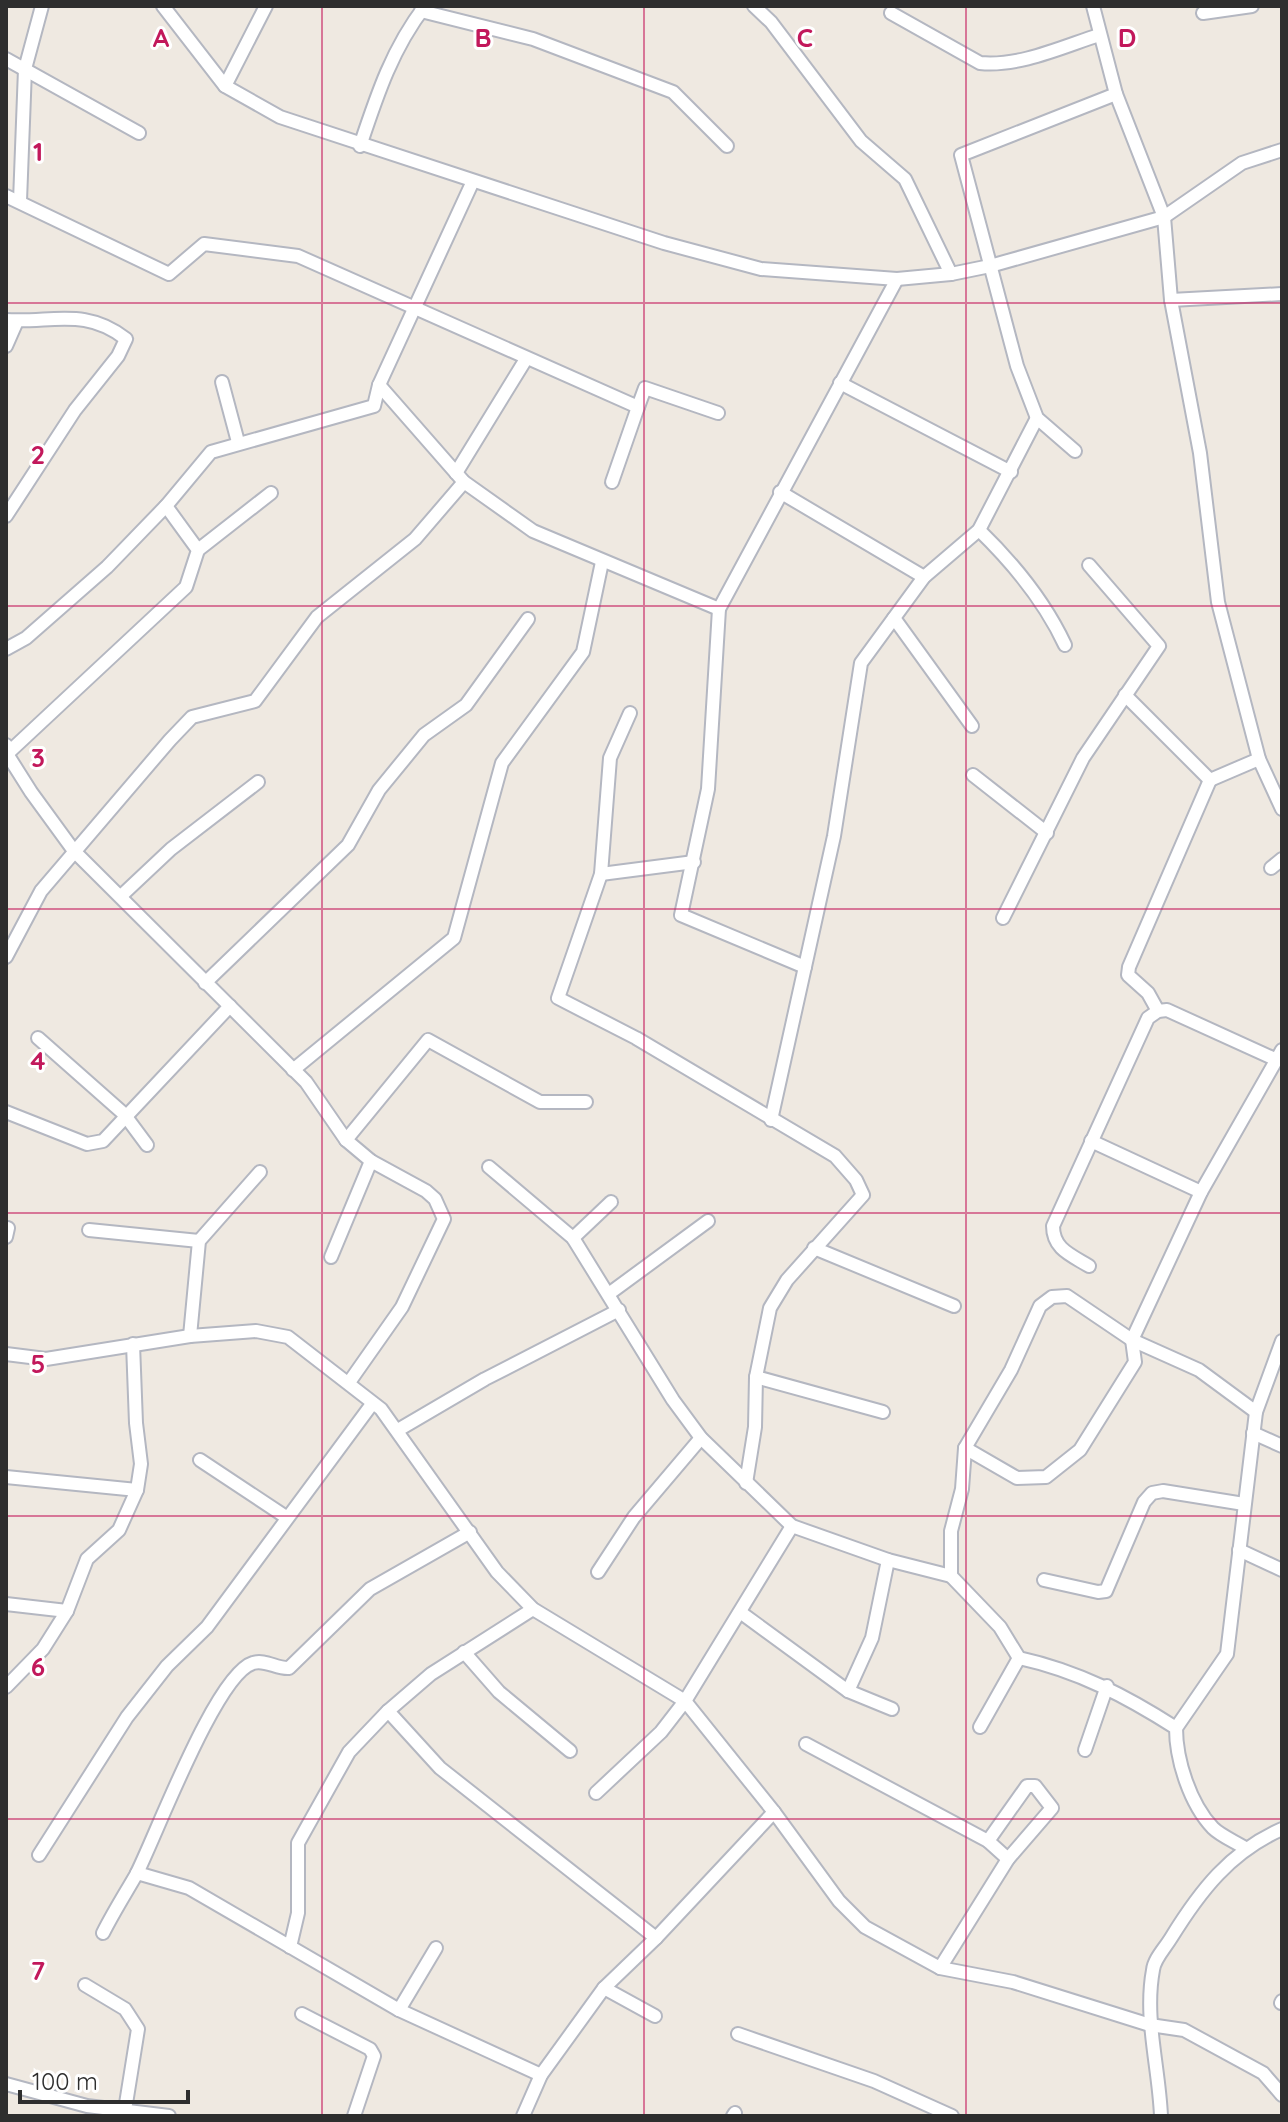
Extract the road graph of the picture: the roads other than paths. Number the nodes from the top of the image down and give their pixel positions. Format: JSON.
{"nodes":[{"id":1,"x":42,"y":6,"type":"edge"},
{"id":2,"x":163,"y":6,"type":"edge"},
{"id":3,"x":266,"y":6,"type":"edge"},
{"id":4,"x":754,"y":6,"type":"edge"},
{"id":5,"x":1093,"y":6,"type":"edge"},
{"id":6,"x":1252,"y":6,"type":"edge"},
{"id":7,"x":423,"y":8,"type":"edge"},
{"id":8,"x":891,"y":13,"type":"dead end"},
{"id":9,"x":1203,"y":13,"type":"dead end"},
{"id":10,"x":1099,"y":35,"type":"junction"},
{"id":11,"x":6,"y":59,"type":"edge"},
{"id":12,"x":25,"y":69,"type":"junction"},
{"id":13,"x":225,"y":86,"type":"junction"},
{"id":14,"x":1116,"y":94,"type":"junction"},
{"id":15,"x":139,"y":133,"type":"dead end"},
{"id":16,"x":360,"y":146,"type":"junction"},
{"id":17,"x":727,"y":146,"type":"dead end"},
{"id":18,"x":1282,"y":150,"type":"edge"},
{"id":19,"x":473,"y":181,"type":"junction"},
{"id":20,"x":6,"y":196,"type":"edge"},
{"id":21,"x":20,"y":201,"type":"junction"},
{"id":22,"x":1164,"y":217,"type":"junction"},
{"id":23,"x":990,"y":266,"type":"junction"},
{"id":24,"x":951,"y":274,"type":"junction"},
{"id":25,"x":897,"y":279,"type":"junction"},
{"id":26,"x":1282,"y":294,"type":"edge"},
{"id":27,"x":1171,"y":300,"type":"junction"},
{"id":28,"x":416,"y":306,"type":"junction"},
{"id":29,"x":12,"y":320,"type":"edge"},
{"id":30,"x":6,"y":346,"type":"edge"},
{"id":31,"x":526,"y":359,"type":"junction"},
{"id":32,"x":222,"y":382,"type":"dead end"},
{"id":33,"x":840,"y":383,"type":"junction"},
{"id":34,"x":379,"y":385,"type":"junction"},
{"id":35,"x":638,"y":407,"type":"junction"},
{"id":36,"x":718,"y":413,"type":"dead end"},
{"id":37,"x":1037,"y":418,"type":"junction"},
{"id":38,"x":238,"y":442,"type":"junction"},
{"id":39,"x":1075,"y":451,"type":"dead end"},
{"id":40,"x":1011,"y":472,"type":"junction"},
{"id":41,"x":460,"y":478,"type":"junction"},
{"id":42,"x":612,"y":482,"type":"dead end"},
{"id":43,"x":780,"y":492,"type":"junction"},
{"id":44,"x":271,"y":493,"type":"dead end"},
{"id":45,"x":166,"y":506,"type":"junction"},
{"id":46,"x":6,"y":516,"type":"edge"},
{"id":47,"x":979,"y":530,"type":"junction"},
{"id":48,"x":198,"y":550,"type":"junction"},
{"id":49,"x":602,"y":562,"type":"junction"},
{"id":50,"x":1089,"y":565,"type":"dead end"},
{"id":51,"x":924,"y":577,"type":"junction"},
{"id":52,"x":719,"y":609,"type":"junction"},
{"id":53,"x":894,"y":618,"type":"junction"},
{"id":54,"x":528,"y":619,"type":"dead end"},
{"id":55,"x":1065,"y":645,"type":"dead end"},
{"id":56,"x":6,"y":649,"type":"edge"},
{"id":57,"x":1125,"y":695,"type":"junction"},
{"id":58,"x":630,"y":713,"type":"dead end"},
{"id":59,"x":972,"y":726,"type":"dead end"},
{"id":60,"x":7,"y":749,"type":"edge"},
{"id":61,"x":1259,"y":759,"type":"junction"},
{"id":62,"x":973,"y":775,"type":"dead end"},
{"id":63,"x":1210,"y":780,"type":"junction"},
{"id":64,"x":258,"y":782,"type":"dead end"},
{"id":65,"x":1282,"y":809,"type":"edge"},
{"id":66,"x":1047,"y":833,"type":"junction"},
{"id":67,"x":74,"y":851,"type":"junction"},
{"id":68,"x":1282,"y":859,"type":"edge"},
{"id":69,"x":694,"y":862,"type":"junction"},
{"id":70,"x":1271,"y":868,"type":"dead end"},
{"id":71,"x":601,"y":874,"type":"junction"},
{"id":72,"x":121,"y":896,"type":"junction"},
{"id":73,"x":1003,"y":918,"type":"dead end"},
{"id":74,"x":6,"y":957,"type":"edge"},
{"id":75,"x":805,"y":967,"type":"junction"},
{"id":76,"x":205,"y":983,"type":"junction"},
{"id":77,"x":230,"y":1006,"type":"junction"},
{"id":78,"x":1158,"y":1011,"type":"junction"},
{"id":79,"x":38,"y":1038,"type":"dead end"},
{"id":80,"x":1279,"y":1055,"type":"edge"},
{"id":81,"x":293,"y":1070,"type":"junction"},
{"id":82,"x":586,"y":1102,"type":"dead end"},
{"id":83,"x":6,"y":1112,"type":"edge"},
{"id":84,"x":124,"y":1114,"type":"junction"},
{"id":85,"x":771,"y":1120,"type":"junction"},
{"id":86,"x":346,"y":1140,"type":"junction"},
{"id":87,"x":1091,"y":1141,"type":"junction"},
{"id":88,"x":147,"y":1145,"type":"dead end"},
{"id":89,"x":371,"y":1161,"type":"junction"},
{"id":90,"x":489,"y":1167,"type":"dead end"},
{"id":91,"x":260,"y":1172,"type":"dead end"},
{"id":92,"x":1201,"y":1192,"type":"junction"},
{"id":93,"x":611,"y":1202,"type":"dead end"},
{"id":94,"x":708,"y":1221,"type":"dead end"},
{"id":95,"x":89,"y":1230,"type":"dead end"},
{"id":96,"x":573,"y":1238,"type":"junction"},
{"id":97,"x":199,"y":1241,"type":"junction"},
{"id":98,"x":814,"y":1248,"type":"junction"},
{"id":99,"x":331,"y":1257,"type":"dead end"},
{"id":100,"x":1089,"y":1266,"type":"dead end"},
{"id":101,"x":610,"y":1293,"type":"junction"},
{"id":102,"x":954,"y":1306,"type":"dead end"},
{"id":103,"x":619,"y":1310,"type":"junction"},
{"id":104,"x":190,"y":1336,"type":"junction"},
{"id":105,"x":1132,"y":1340,"type":"junction"},
{"id":106,"x":1282,"y":1341,"type":"edge"},
{"id":107,"x":133,"y":1344,"type":"junction"},
{"id":108,"x":6,"y":1354,"type":"edge"},
{"id":109,"x":756,"y":1377,"type":"junction"},
{"id":110,"x":350,"y":1381,"type":"junction"},
{"id":111,"x":372,"y":1404,"type":"junction"},
{"id":112,"x":883,"y":1412,"type":"dead end"},
{"id":113,"x":1256,"y":1412,"type":"junction"},
{"id":114,"x":398,"y":1430,"type":"junction"},
{"id":115,"x":1253,"y":1433,"type":"junction"},
{"id":116,"x":701,"y":1438,"type":"junction"},
{"id":117,"x":1282,"y":1446,"type":"edge"},
{"id":118,"x":965,"y":1448,"type":"junction"},
{"id":119,"x":200,"y":1460,"type":"dead end"},
{"id":120,"x":6,"y":1477,"type":"edge"},
{"id":121,"x":746,"y":1483,"type":"junction"},
{"id":122,"x":137,"y":1490,"type":"junction"},
{"id":123,"x":1244,"y":1504,"type":"junction"},
{"id":124,"x":286,"y":1517,"type":"junction"},
{"id":125,"x":792,"y":1526,"type":"junction"},
{"id":126,"x":470,"y":1532,"type":"junction"},
{"id":127,"x":1239,"y":1550,"type":"junction"},
{"id":128,"x":888,"y":1560,"type":"junction"},
{"id":129,"x":1282,"y":1570,"type":"edge"},
{"id":130,"x":598,"y":1572,"type":"dead end"},
{"id":131,"x":951,"y":1576,"type":"junction"},
{"id":132,"x":1044,"y":1580,"type":"dead end"},
{"id":133,"x":6,"y":1604,"type":"edge"},
{"id":134,"x":533,"y":1609,"type":"junction"},
{"id":135,"x":67,"y":1611,"type":"junction"},
{"id":136,"x":740,"y":1612,"type":"junction"},
{"id":137,"x":464,"y":1652,"type":"junction"},
{"id":138,"x":1019,"y":1658,"type":"junction"},
{"id":139,"x":1107,"y":1686,"type":"junction"},
{"id":140,"x":6,"y":1687,"type":"edge"},
{"id":141,"x":848,"y":1691,"type":"junction"},
{"id":142,"x":685,"y":1701,"type":"junction"},
{"id":143,"x":892,"y":1709,"type":"dead end"},
{"id":144,"x":388,"y":1711,"type":"junction"},
{"id":145,"x":980,"y":1727,"type":"dead end"},
{"id":146,"x":1176,"y":1728,"type":"junction"},
{"id":147,"x":806,"y":1744,"type":"dead end"},
{"id":148,"x":1085,"y":1750,"type":"dead end"},
{"id":149,"x":570,"y":1751,"type":"dead end"},
{"id":150,"x":596,"y":1793,"type":"dead end"},
{"id":151,"x":774,"y":1812,"type":"junction"},
{"id":152,"x":1278,"y":1835,"type":"edge"},
{"id":153,"x":988,"y":1841,"type":"junction"},
{"id":154,"x":1245,"y":1848,"type":"junction"},
{"id":155,"x":39,"y":1855,"type":"dead end"},
{"id":156,"x":1008,"y":1859,"type":"junction"},
{"id":157,"x":137,"y":1873,"type":"junction"},
{"id":158,"x":103,"y":1933,"type":"dead end"},
{"id":159,"x":656,"y":1938,"type":"junction"},
{"id":160,"x":290,"y":1947,"type":"junction"},
{"id":161,"x":436,"y":1948,"type":"dead end"},
{"id":162,"x":940,"y":1968,"type":"junction"},
{"id":163,"x":85,"y":1985,"type":"dead end"},
{"id":164,"x":604,"y":1988,"type":"junction"},
{"id":165,"x":399,"y":2010,"type":"junction"},
{"id":166,"x":302,"y":2014,"type":"dead end"},
{"id":167,"x":655,"y":2016,"type":"dead end"},
{"id":168,"x":1150,"y":2025,"type":"junction"},
{"id":169,"x":738,"y":2034,"type":"dead end"},
{"id":170,"x":541,"y":2075,"type":"junction"},
{"id":171,"x":6,"y":2084,"type":"edge"},
{"id":172,"x":1282,"y":2095,"type":"edge"},
{"id":173,"x":125,"y":2114,"type":"edge"},
{"id":174,"x":169,"y":2116,"type":"edge"},
{"id":175,"x":354,"y":2116,"type":"edge"},
{"id":176,"x":523,"y":2116,"type":"edge"},
{"id":177,"x":952,"y":2116,"type":"edge"},
{"id":178,"x":1161,"y":2116,"type":"edge"}],
"edges":[{"from":1,"to":12,"type":"street"},
{"from":2,"to":13,"type":"street"},
{"from":3,"to":13,"type":"street"},
{"from":4,"to":24,"type":"street"},
{"from":5,"to":10,"type":"street"},
{"from":6,"to":9,"type":"street"},
{"from":7,"to":16,"type":"street"},
{"from":7,"to":17,"type":"street"},
{"from":8,"to":10,"type":"street"},
{"from":10,"to":14,"type":"street"},
{"from":11,"to":12,"type":"street"},
{"from":12,"to":15,"type":"street"},
{"from":12,"to":21,"type":"street"},
{"from":13,"to":16,"type":"street"},
{"from":14,"to":22,"type":"street"},
{"from":14,"to":23,"type":"street"},
{"from":16,"to":19,"type":"street"},
{"from":18,"to":22,"type":"street"},
{"from":19,"to":25,"type":"street"},
{"from":19,"to":28,"type":"street"},
{"from":20,"to":21,"type":"street"},
{"from":21,"to":28,"type":"street"},
{"from":22,"to":23,"type":"street"},
{"from":22,"to":27,"type":"street"},
{"from":23,"to":24,"type":"street"},
{"from":23,"to":37,"type":"street"},
{"from":24,"to":25,"type":"street"},
{"from":25,"to":33,"type":"street"},
{"from":26,"to":27,"type":"street"},
{"from":27,"to":61,"type":"street"},
{"from":28,"to":31,"type":"street"},
{"from":28,"to":34,"type":"street"},
{"from":29,"to":30,"type":"street"},
{"from":29,"to":46,"type":"street"},
{"from":31,"to":35,"type":"street"},
{"from":31,"to":41,"type":"street"},
{"from":32,"to":38,"type":"street"},
{"from":33,"to":40,"type":"street"},
{"from":33,"to":43,"type":"street"},
{"from":34,"to":38,"type":"street"},
{"from":34,"to":41,"type":"street"},
{"from":35,"to":36,"type":"street"},
{"from":35,"to":42,"type":"street"},
{"from":37,"to":39,"type":"street"},
{"from":37,"to":40,"type":"street"},
{"from":38,"to":45,"type":"street"},
{"from":40,"to":47,"type":"street"},
{"from":41,"to":49,"type":"street"},
{"from":41,"to":67,"type":"street"},
{"from":43,"to":51,"type":"street"},
{"from":43,"to":52,"type":"street"},
{"from":44,"to":48,"type":"street"},
{"from":45,"to":48,"type":"street"},
{"from":45,"to":56,"type":"street"},
{"from":47,"to":51,"type":"street"},
{"from":47,"to":55,"type":"street"},
{"from":48,"to":60,"type":"street"},
{"from":49,"to":52,"type":"street"},
{"from":49,"to":81,"type":"street"},
{"from":50,"to":57,"type":"street"},
{"from":51,"to":53,"type":"street"},
{"from":52,"to":69,"type":"street"},
{"from":53,"to":59,"type":"street"},
{"from":53,"to":75,"type":"street"},
{"from":54,"to":76,"type":"street"},
{"from":57,"to":63,"type":"street"},
{"from":57,"to":66,"type":"street"},
{"from":58,"to":71,"type":"street"},
{"from":60,"to":67,"type":"street"},
{"from":61,"to":63,"type":"street"},
{"from":61,"to":65,"type":"street"},
{"from":62,"to":66,"type":"street"},
{"from":63,"to":78,"type":"street"},
{"from":64,"to":72,"type":"street"},
{"from":66,"to":73,"type":"street"},
{"from":67,"to":72,"type":"street"},
{"from":67,"to":74,"type":"street"},
{"from":68,"to":70,"type":"street"},
{"from":69,"to":71,"type":"street"},
{"from":69,"to":75,"type":"street"},
{"from":71,"to":85,"type":"street"},
{"from":72,"to":76,"type":"street"},
{"from":75,"to":85,"type":"street"},
{"from":76,"to":77,"type":"street"},
{"from":77,"to":81,"type":"street"},
{"from":77,"to":84,"type":"street"},
{"from":78,"to":80,"type":"street"},
{"from":78,"to":87,"type":"street"},
{"from":79,"to":84,"type":"street"},
{"from":80,"to":92,"type":"street"},
{"from":81,"to":86,"type":"street"},
{"from":82,"to":86,"type":"street"},
{"from":83,"to":84,"type":"street"},
{"from":84,"to":88,"type":"street"},
{"from":85,"to":98,"type":"street"},
{"from":86,"to":89,"type":"street"},
{"from":87,"to":92,"type":"street"},
{"from":87,"to":100,"type":"street"},
{"from":89,"to":99,"type":"street"},
{"from":89,"to":110,"type":"street"},
{"from":90,"to":96,"type":"street"},
{"from":91,"to":97,"type":"street"},
{"from":92,"to":105,"type":"street"},
{"from":93,"to":96,"type":"street"},
{"from":94,"to":101,"type":"street"},
{"from":95,"to":97,"type":"street"},
{"from":96,"to":101,"type":"street"},
{"from":97,"to":104,"type":"street"},
{"from":98,"to":102,"type":"street"},
{"from":98,"to":109,"type":"street"},
{"from":101,"to":103,"type":"street"},
{"from":103,"to":114,"type":"street"},
{"from":103,"to":116,"type":"street"},
{"from":104,"to":107,"type":"street"},
{"from":104,"to":110,"type":"street"},
{"from":105,"to":113,"type":"street"},
{"from":105,"to":118,"type":"street"},
{"from":105,"to":118,"type":"street"},
{"from":106,"to":113,"type":"street"},
{"from":107,"to":108,"type":"street"},
{"from":107,"to":122,"type":"street"},
{"from":109,"to":112,"type":"street"},
{"from":109,"to":121,"type":"street"},
{"from":110,"to":111,"type":"street"},
{"from":111,"to":114,"type":"street"},
{"from":111,"to":124,"type":"street"},
{"from":113,"to":115,"type":"street"},
{"from":114,"to":126,"type":"street"},
{"from":115,"to":117,"type":"street"},
{"from":115,"to":123,"type":"street"},
{"from":116,"to":121,"type":"street"},
{"from":116,"to":130,"type":"street"},
{"from":118,"to":131,"type":"street"},
{"from":119,"to":124,"type":"street"},
{"from":120,"to":122,"type":"street"},
{"from":121,"to":125,"type":"street"},
{"from":122,"to":135,"type":"street"},
{"from":123,"to":127,"type":"street"},
{"from":123,"to":132,"type":"street"},
{"from":124,"to":155,"type":"street"},
{"from":125,"to":128,"type":"street"},
{"from":125,"to":136,"type":"street"},
{"from":126,"to":134,"type":"street"},
{"from":126,"to":157,"type":"street"},
{"from":127,"to":129,"type":"street"},
{"from":127,"to":146,"type":"street"},
{"from":128,"to":131,"type":"street"},
{"from":128,"to":141,"type":"street"},
{"from":131,"to":138,"type":"street"},
{"from":133,"to":135,"type":"street"},
{"from":134,"to":137,"type":"street"},
{"from":134,"to":142,"type":"street"},
{"from":135,"to":140,"type":"street"},
{"from":136,"to":141,"type":"street"},
{"from":136,"to":142,"type":"street"},
{"from":137,"to":144,"type":"street"},
{"from":137,"to":149,"type":"street"},
{"from":138,"to":139,"type":"street"},
{"from":138,"to":145,"type":"street"},
{"from":139,"to":146,"type":"street"},
{"from":139,"to":148,"type":"street"},
{"from":141,"to":143,"type":"street"},
{"from":142,"to":150,"type":"street"},
{"from":142,"to":151,"type":"street"},
{"from":144,"to":159,"type":"street"},
{"from":144,"to":160,"type":"street"},
{"from":146,"to":154,"type":"street"},
{"from":147,"to":153,"type":"street"},
{"from":151,"to":159,"type":"street"},
{"from":151,"to":162,"type":"street"},
{"from":152,"to":154,"type":"street"},
{"from":153,"to":156,"type":"street"},
{"from":153,"to":156,"type":"street"},
{"from":154,"to":168,"type":"street"},
{"from":156,"to":162,"type":"street"},
{"from":157,"to":158,"type":"street"},
{"from":157,"to":160,"type":"street"},
{"from":159,"to":164,"type":"street"},
{"from":160,"to":165,"type":"street"},
{"from":161,"to":165,"type":"street"},
{"from":162,"to":168,"type":"street"},
{"from":163,"to":173,"type":"street"},
{"from":164,"to":167,"type":"street"},
{"from":164,"to":170,"type":"street"},
{"from":165,"to":170,"type":"street"},
{"from":166,"to":175,"type":"street"},
{"from":168,"to":172,"type":"street"},
{"from":168,"to":178,"type":"street"},
{"from":169,"to":177,"type":"street"},
{"from":170,"to":176,"type":"street"},
{"from":171,"to":173,"type":"street"},
{"from":173,"to":174,"type":"street"}]}
